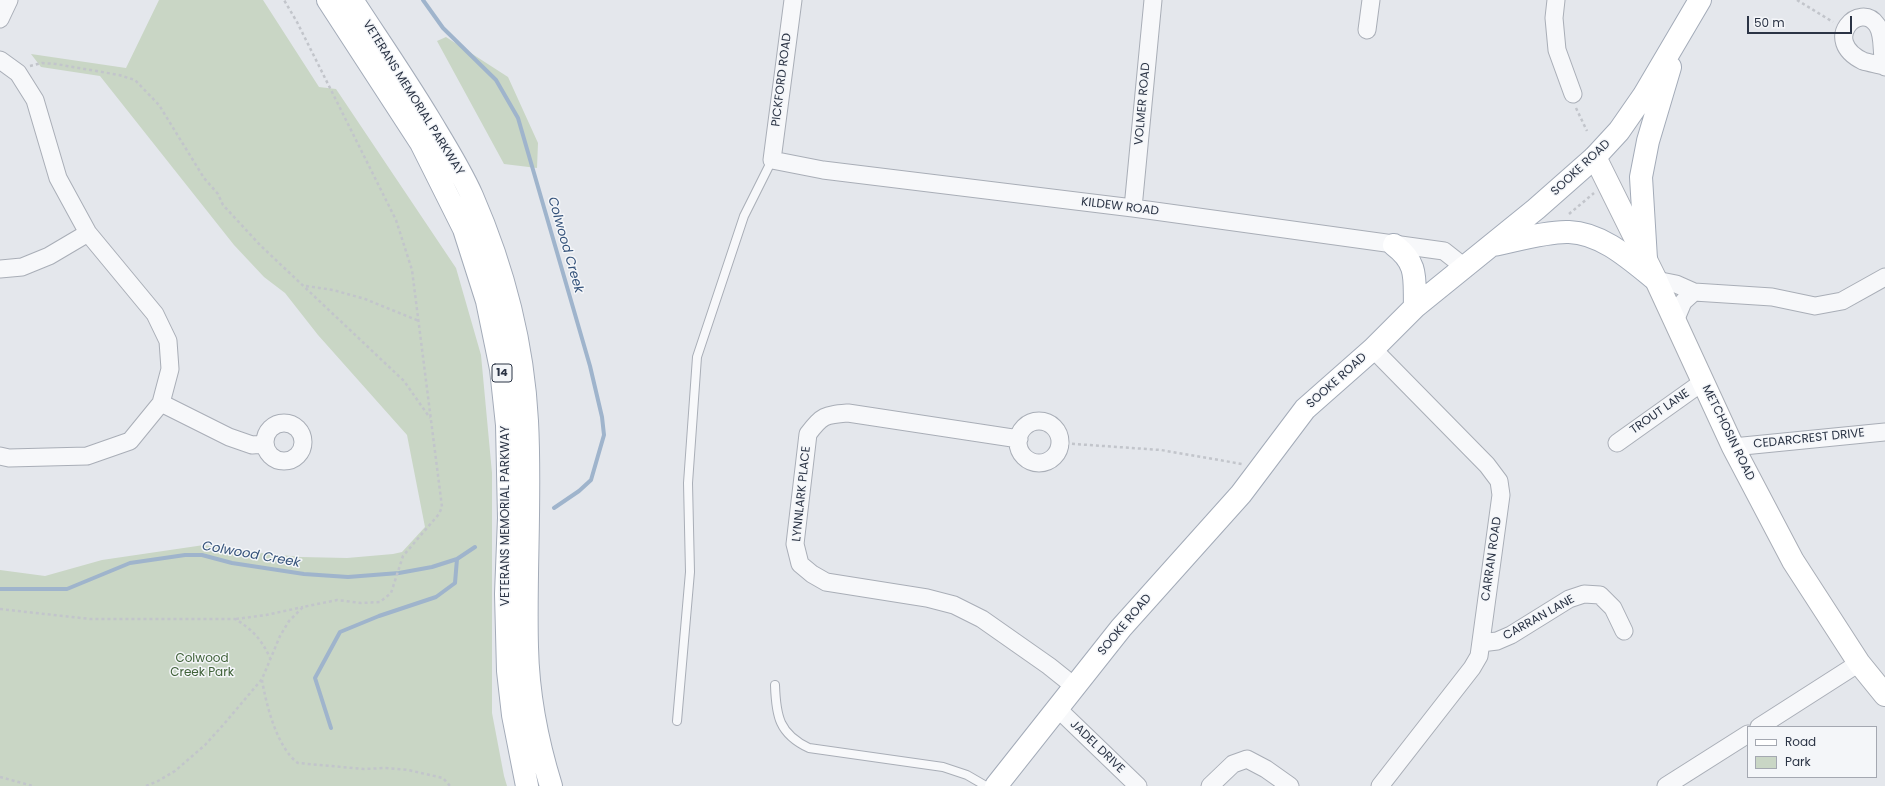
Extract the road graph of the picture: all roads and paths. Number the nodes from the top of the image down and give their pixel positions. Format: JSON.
{"nodes":[{"id":1,"x":10,"y":0,"type":"edge"},
{"id":2,"x":284,"y":0,"type":"edge"},
{"id":3,"x":328,"y":0,"type":"edge"},
{"id":4,"x":352,"y":0,"type":"edge"},
{"id":5,"x":793,"y":0,"type":"edge"},
{"id":6,"x":1153,"y":0,"type":"edge"},
{"id":7,"x":1371,"y":0,"type":"edge"},
{"id":8,"x":1556,"y":0,"type":"edge"},
{"id":9,"x":1700,"y":0,"type":"edge"},
{"id":10,"x":1798,"y":0,"type":"edge"},
{"id":11,"x":0,"y":19,"type":"edge"},
{"id":12,"x":1844,"y":28,"type":"junction"},
{"id":13,"x":1367,"y":30,"type":"dead end"},
{"id":14,"x":1680,"y":32,"type":"junction"},
{"id":15,"x":0,"y":60,"type":"edge"},
{"id":16,"x":1885,"y":67,"type":"edge"},
{"id":17,"x":18,"y":73,"type":"junction"},
{"id":18,"x":1572,"y":94,"type":"joint"},
{"id":19,"x":1587,"y":131,"type":"dead end"},
{"id":20,"x":1595,"y":157,"type":"junction"},
{"id":21,"x":772,"y":160,"type":"junction"},
{"id":22,"x":1596,"y":192,"type":"dead end"},
{"id":23,"x":1133,"y":208,"type":"junction"},
{"id":24,"x":1565,"y":217,"type":"dead end"},
{"id":25,"x":473,"y":226,"type":"junction"},
{"id":26,"x":88,"y":233,"type":"junction"},
{"id":27,"x":1394,"y":245,"type":"junction"},
{"id":28,"x":1490,"y":245,"type":"junction"},
{"id":29,"x":1646,"y":259,"type":"junction"},
{"id":30,"x":1463,"y":266,"type":"junction"},
{"id":31,"x":0,"y":269,"type":"edge"},
{"id":32,"x":1885,"y":277,"type":"edge"},
{"id":33,"x":1656,"y":280,"type":"junction"},
{"id":34,"x":306,"y":286,"type":"junction"},
{"id":35,"x":1694,"y":292,"type":"junction"},
{"id":36,"x":1415,"y":307,"type":"junction"},
{"id":37,"x":419,"y":321,"type":"junction"},
{"id":38,"x":1675,"y":321,"type":"junction"},
{"id":39,"x":1373,"y":348,"type":"junction"},
{"id":40,"x":1704,"y":381,"type":"junction"},
{"id":41,"x":161,"y":403,"type":"junction"},
{"id":42,"x":431,"y":419,"type":"junction"},
{"id":43,"x":1885,"y":432,"type":"edge"},
{"id":44,"x":1019,"y":439,"type":"junction"},
{"id":45,"x":1617,"y":442,"type":"dead end"},
{"id":46,"x":1060,"y":443,"type":"junction"},
{"id":47,"x":264,"y":444,"type":"dead end"},
{"id":48,"x":1733,"y":447,"type":"junction"},
{"id":49,"x":0,"y":456,"type":"edge"},
{"id":50,"x":1260,"y":467,"type":"junction"},
{"id":51,"x":303,"y":607,"type":"junction"},
{"id":52,"x":0,"y":609,"type":"edge"},
{"id":53,"x":235,"y":619,"type":"junction"},
{"id":54,"x":1624,"y":631,"type":"dead end"},
{"id":55,"x":1481,"y":643,"type":"junction"},
{"id":56,"x":271,"y":658,"type":"junction"},
{"id":57,"x":1859,"y":663,"type":"junction"},
{"id":58,"x":262,"y":679,"type":"junction"},
{"id":59,"x":775,"y":685,"type":"dead end"},
{"id":60,"x":1074,"y":686,"type":"junction"},
{"id":61,"x":1885,"y":695,"type":"edge"},
{"id":62,"x":1057,"y":708,"type":"junction"},
{"id":63,"x":677,"y":721,"type":"dead end"},
{"id":64,"x":1761,"y":726,"type":"edge"},
{"id":65,"x":1747,"y":735,"type":"edge"},
{"id":66,"x":0,"y":777,"type":"edge"},
{"id":67,"x":33,"y":786,"type":"edge"},
{"id":68,"x":146,"y":786,"type":"edge"},
{"id":69,"x":450,"y":786,"type":"edge"},
{"id":70,"x":527,"y":786,"type":"edge"},
{"id":71,"x":551,"y":786,"type":"edge"},
{"id":72,"x":986,"y":786,"type":"edge"},
{"id":73,"x":996,"y":786,"type":"edge"},
{"id":74,"x":1138,"y":786,"type":"edge"},
{"id":75,"x":1210,"y":786,"type":"edge"},
{"id":76,"x":1290,"y":786,"type":"edge"},
{"id":77,"x":1380,"y":786,"type":"edge"},
{"id":78,"x":1666,"y":786,"type":"edge"}],
"edges":[{"from":1,"to":11,"type":"street"},
{"from":2,"to":37,"type":"path"},
{"from":3,"to":25,"type":"main road","name":"VETERANS MEMORIAL PARKWAY","number":"14"},
{"from":4,"to":25,"type":"main road","name":"VETERANS MEMORIAL PARKWAY","number":"14"},
{"from":5,"to":21,"type":"street","name":"PICKFORD ROAD"},
{"from":6,"to":23,"type":"street","name":"VOLMER ROAD"},
{"from":7,"to":13,"type":"street"},
{"from":8,"to":18,"type":"street"},
{"from":9,"to":14,"type":"main road","name":"SOOKE ROAD"},
{"from":10,"to":12,"type":"path"},
{"from":12,"to":16,"type":"street"},
{"from":12,"to":16,"type":"street"},
{"from":14,"to":20,"type":"main road","name":"SOOKE ROAD"},
{"from":14,"to":29,"type":"main road"},
{"from":15,"to":17,"type":"street"},
{"from":17,"to":26,"type":"street"},
{"from":17,"to":34,"type":"path"},
{"from":18,"to":19,"type":"path"},
{"from":20,"to":28,"type":"main road","name":"SOOKE ROAD"},
{"from":20,"to":29,"type":"main road","name":"METCHOSIN ROAD"},
{"from":21,"to":23,"type":"street","name":"KILDEW ROAD"},
{"from":21,"to":63,"type":"lane"},
{"from":22,"to":24,"type":"path"},
{"from":23,"to":27,"type":"street","name":"KILDEW ROAD"},
{"from":25,"to":70,"type":"main road","name":"VETERANS MEMORIAL PARKWAY","number":"14"},
{"from":25,"to":71,"type":"main road","name":"VETERANS MEMORIAL PARKWAY","number":"14"},
{"from":26,"to":31,"type":"street"},
{"from":26,"to":41,"type":"street"},
{"from":27,"to":30,"type":"street","name":"KILDEW ROAD"},
{"from":27,"to":36,"type":"main road"},
{"from":28,"to":30,"type":"main road","name":"SOOKE ROAD"},
{"from":28,"to":33,"type":"main road"},
{"from":29,"to":33,"type":"main road","name":"METCHOSIN ROAD"},
{"from":30,"to":36,"type":"main road","name":"SOOKE ROAD"},
{"from":32,"to":35,"type":"street"},
{"from":33,"to":35,"type":"street"},
{"from":33,"to":38,"type":"main road","name":"METCHOSIN ROAD"},
{"from":34,"to":37,"type":"path"},
{"from":34,"to":42,"type":"path"},
{"from":35,"to":38,"type":"street"},
{"from":36,"to":39,"type":"main road","name":"SOOKE ROAD"},
{"from":37,"to":42,"type":"path"},
{"from":38,"to":40,"type":"main road","name":"METCHOSIN ROAD"},
{"from":39,"to":50,"type":"main road","name":"SOOKE ROAD"},
{"from":39,"to":55,"type":"street","name":"CARRAN ROAD"},
{"from":40,"to":45,"type":"street","name":"TROUT LANE"},
{"from":40,"to":48,"type":"main road","name":"METCHOSIN ROAD"},
{"from":41,"to":47,"type":"street"},
{"from":41,"to":49,"type":"street"},
{"from":42,"to":51,"type":"path"},
{"from":43,"to":48,"type":"street","name":"CEDARCREST DRIVE"},
{"from":44,"to":46,"type":"street"},
{"from":44,"to":46,"type":"street"},
{"from":44,"to":60,"type":"street","name":"LYNNLARK PLACE"},
{"from":46,"to":50,"type":"path"},
{"from":48,"to":57,"type":"main road","name":"METCHOSIN ROAD"},
{"from":50,"to":60,"type":"main road","name":"SOOKE ROAD"},
{"from":51,"to":53,"type":"path"},
{"from":51,"to":56,"type":"path"},
{"from":52,"to":53,"type":"path"},
{"from":53,"to":56,"type":"path"},
{"from":54,"to":55,"type":"street","name":"CARRAN LANE"},
{"from":55,"to":77,"type":"street","name":"CARRAN ROAD"},
{"from":56,"to":58,"type":"path"},
{"from":57,"to":61,"type":"main road","name":"METCHOSIN ROAD"},
{"from":57,"to":64,"type":"street"},
{"from":58,"to":68,"type":"path"},
{"from":58,"to":69,"type":"path"},
{"from":59,"to":72,"type":"lane"},
{"from":60,"to":62,"type":"main road","name":"SOOKE ROAD"},
{"from":62,"to":73,"type":"main road","name":"SOOKE ROAD"},
{"from":62,"to":74,"type":"street","name":"JADEL DRIVE"},
{"from":65,"to":78,"type":"street"},
{"from":66,"to":67,"type":"path"},
{"from":75,"to":76,"type":"street"}]}
